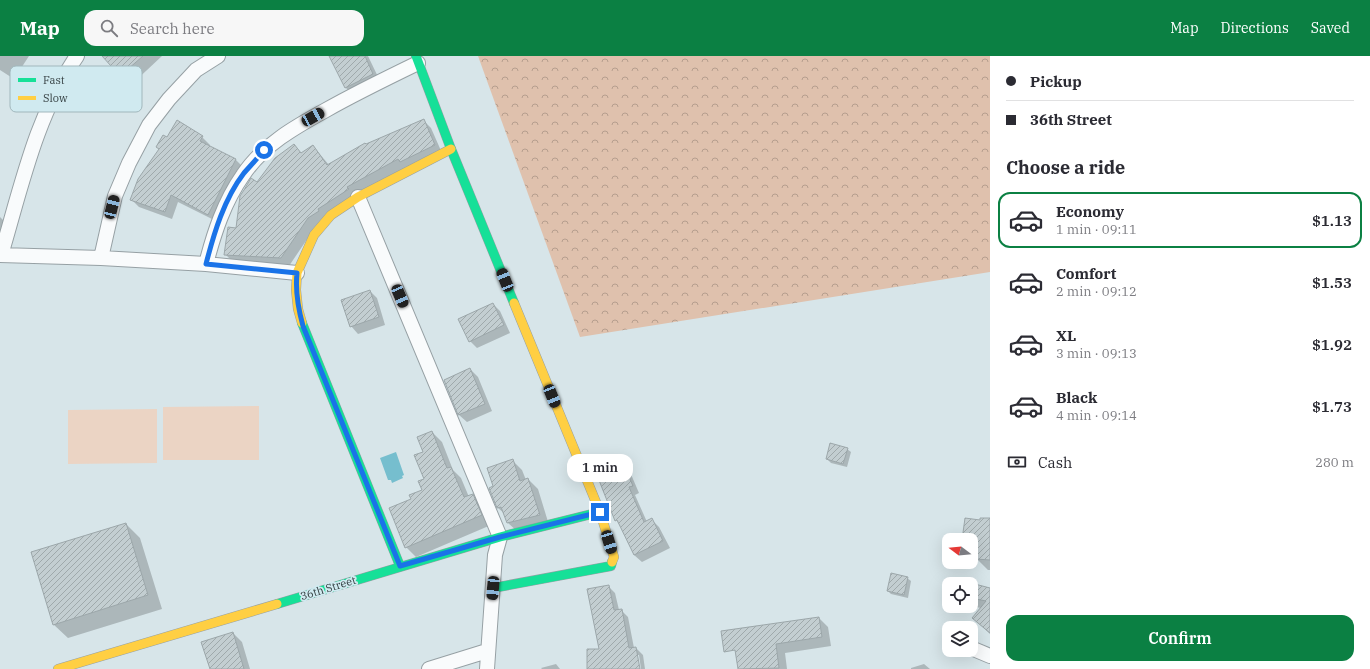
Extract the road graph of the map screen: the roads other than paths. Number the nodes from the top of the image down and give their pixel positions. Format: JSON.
{"nodes":[{"id":1,"x":77,"y":56,"type":"edge"},
{"id":2,"x":218,"y":56,"type":"edge"},
{"id":3,"x":417,"y":59,"type":"edge"},
{"id":4,"x":71,"y":66,"type":"edge"},
{"id":5,"x":47,"y":112,"type":"edge"},
{"id":6,"x":451,"y":149,"type":"junction"},
{"id":7,"x":358,"y":197,"type":"junction"},
{"id":8,"x":0,"y":255,"type":"edge"},
{"id":9,"x":101,"y":258,"type":"junction"},
{"id":10,"x":206,"y":264,"type":"junction"},
{"id":11,"x":297,"y":273,"type":"junction"},
{"id":12,"x":600,"y":512,"type":"junction"},
{"id":13,"x":500,"y":537,"type":"junction"},
{"id":14,"x":400,"y":566,"type":"junction"},
{"id":15,"x":493,"y":588,"type":"junction"},
{"id":16,"x":487,"y":651,"type":"junction"},
{"id":17,"x":978,"y":651,"type":"edge"},
{"id":18,"x":990,"y":656,"type":"edge"},
{"id":19,"x":83,"y":665,"type":"edge"},
{"id":20,"x":58,"y":669,"type":"edge"},
{"id":21,"x":429,"y":669,"type":"edge"},
{"id":22,"x":487,"y":669,"type":"edge"}],
"edges":[{"from":1,"to":4,"type":"street"},
{"from":2,"to":9,"type":"street"},
{"from":3,"to":6,"type":"street"},
{"from":3,"to":10,"type":"street"},
{"from":5,"to":8,"type":"street"},
{"from":6,"to":7,"type":"street"},
{"from":6,"to":12,"type":"street"},
{"from":7,"to":11,"type":"street"},
{"from":7,"to":13,"type":"street"},
{"from":8,"to":9,"type":"street"},
{"from":9,"to":10,"type":"street"},
{"from":10,"to":11,"type":"street"},
{"from":11,"to":14,"type":"street"},
{"from":12,"to":13,"type":"street","name":"36th Street"},
{"from":12,"to":15,"type":"street"},
{"from":13,"to":14,"type":"street","name":"36th Street"},
{"from":13,"to":15,"type":"street"},
{"from":14,"to":19,"type":"street","name":"36th Street"},
{"from":15,"to":16,"type":"street"},
{"from":16,"to":21,"type":"street"},
{"from":16,"to":22,"type":"street"},
{"from":17,"to":18,"type":"street"},
{"from":19,"to":20,"type":"street","name":"36th Street"}]}
